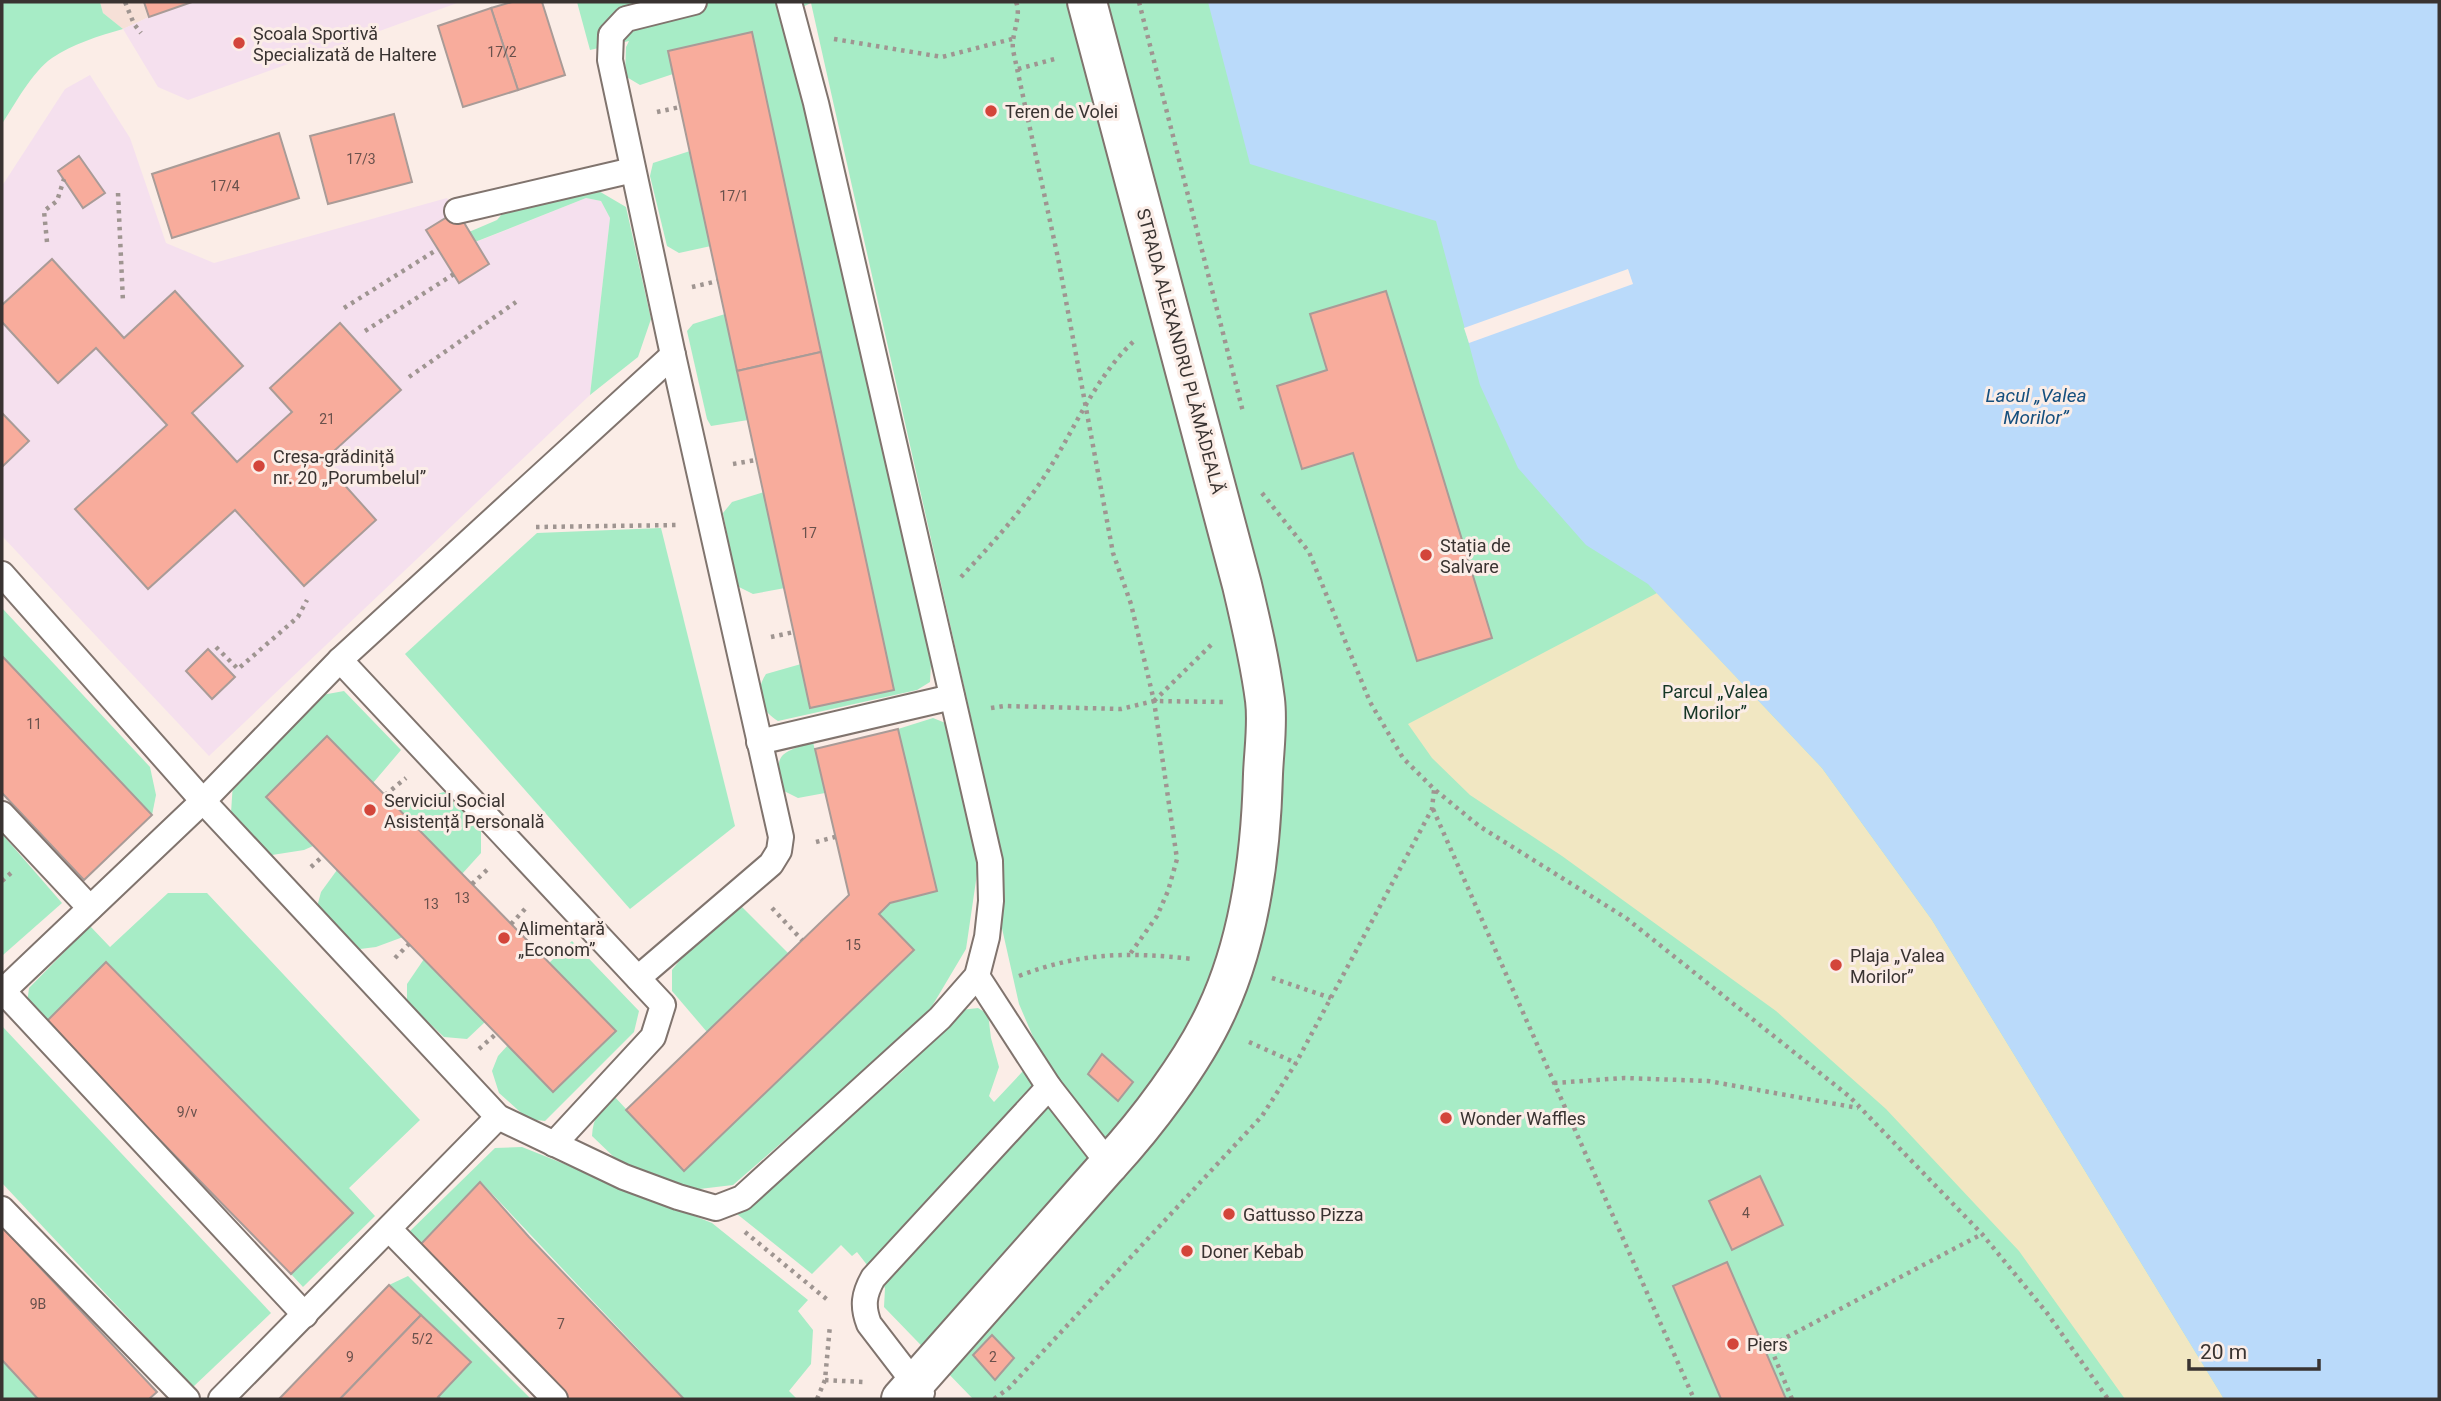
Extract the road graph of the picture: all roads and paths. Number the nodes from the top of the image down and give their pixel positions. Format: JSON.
{"nodes":[{"id":1,"x":125,"y":2,"type":"edge"},
{"id":2,"x":694,"y":2,"type":"edge"},
{"id":3,"x":789,"y":2,"type":"edge"},
{"id":4,"x":1016,"y":2,"type":"edge"},
{"id":5,"x":1087,"y":2,"type":"edge"},
{"id":6,"x":1139,"y":2,"type":"edge"},
{"id":7,"x":795,"y":26,"type":"junction"},
{"id":8,"x":141,"y":33,"type":"dead end"},
{"id":9,"x":1012,"y":39,"type":"junction"},
{"id":10,"x":633,"y":170,"type":"junction"},
{"id":11,"x":64,"y":179,"type":"dead end"},
{"id":12,"x":118,"y":193,"type":"dead end"},
{"id":13,"x":457,"y":211,"type":"dead end"},
{"id":14,"x":47,"y":242,"type":"dead end"},
{"id":15,"x":438,"y":249,"type":"dead end"},
{"id":16,"x":454,"y":275,"type":"dead end"},
{"id":17,"x":123,"y":302,"type":"dead end"},
{"id":18,"x":516,"y":302,"type":"dead end"},
{"id":19,"x":344,"y":308,"type":"dead end"},
{"id":20,"x":1170,"y":310,"type":"junction"},
{"id":21,"x":365,"y":331,"type":"dead end"},
{"id":22,"x":673,"y":355,"type":"junction"},
{"id":23,"x":409,"y":377,"type":"dead end"},
{"id":24,"x":1085,"y":405,"type":"junction"},
{"id":25,"x":1244,"y":415,"type":"dead end"},
{"id":26,"x":1210,"y":461,"type":"junction"},
{"id":27,"x":710,"y":524,"type":"junction"},
{"id":28,"x":482,"y":528,"type":"junction"},
{"id":29,"x":2,"y":574,"type":"edge"},
{"id":30,"x":307,"y":600,"type":"dead end"},
{"id":31,"x":932,"y":609,"type":"junction"},
{"id":32,"x":1251,"y":625,"type":"junction"},
{"id":33,"x":216,"y":647,"type":"dead end"},
{"id":34,"x":340,"y":660,"type":"junction"},
{"id":35,"x":1154,"y":701,"type":"junction"},
{"id":36,"x":1265,"y":703,"type":"junction"},
{"id":37,"x":954,"y":706,"type":"junction"},
{"id":38,"x":759,"y":743,"type":"junction"},
{"id":39,"x":1434,"y":789,"type":"junction"},
{"id":40,"x":203,"y":801,"type":"junction"},
{"id":41,"x":1432,"y":809,"type":"junction"},
{"id":42,"x":2,"y":814,"type":"edge"},
{"id":43,"x":749,"y":883,"type":"junction"},
{"id":44,"x":90,"y":908,"type":"junction"},
{"id":45,"x":802,"y":940,"type":"dead end"},
{"id":46,"x":1130,"y":954,"type":"junction"},
{"id":47,"x":1234,"y":964,"type":"junction"},
{"id":48,"x":638,"y":978,"type":"junction"},
{"id":49,"x":981,"y":982,"type":"junction"},
{"id":50,"x":2,"y":991,"type":"edge"},
{"id":51,"x":1331,"y":998,"type":"junction"},
{"id":52,"x":1210,"y":1023,"type":"junction"},
{"id":53,"x":1296,"y":1063,"type":"junction"},
{"id":54,"x":1554,"y":1083,"type":"junction"},
{"id":55,"x":1049,"y":1087,"type":"junction"},
{"id":56,"x":1860,"y":1108,"type":"junction"},
{"id":57,"x":498,"y":1117,"type":"junction"},
{"id":58,"x":554,"y":1144,"type":"junction"},
{"id":59,"x":1109,"y":1164,"type":"junction"},
{"id":60,"x":716,"y":1208,"type":"junction"},
{"id":61,"x":2,"y":1209,"type":"edge"},
{"id":62,"x":389,"y":1229,"type":"junction"},
{"id":63,"x":1982,"y":1234,"type":"junction"},
{"id":64,"x":830,"y":1302,"type":"dead end"},
{"id":65,"x":305,"y":1315,"type":"junction"},
{"id":66,"x":830,"y":1316,"type":"dead end"},
{"id":67,"x":914,"y":1394,"type":"edge"},
{"id":68,"x":2107,"y":1398,"type":"edge"},
{"id":69,"x":187,"y":1399,"type":"edge"},
{"id":70,"x":221,"y":1399,"type":"edge"},
{"id":71,"x":555,"y":1399,"type":"edge"},
{"id":72,"x":817,"y":1399,"type":"edge"},
{"id":73,"x":994,"y":1399,"type":"edge"},
{"id":74,"x":1694,"y":1399,"type":"edge"},
{"id":75,"x":1792,"y":1399,"type":"edge"},
{"id":76,"x":2099,"y":1399,"type":"edge"}],
"edges":[{"from":1,"to":8,"type":"path"},
{"from":2,"to":10,"type":"lane"},
{"from":3,"to":7,"type":"lane"},
{"from":4,"to":9,"type":"path"},
{"from":5,"to":20,"type":"street","name":"STRADA ALEXANDRU PLĂMĂDEALĂ"},
{"from":6,"to":25,"type":"path"},
{"from":7,"to":9,"type":"path"},
{"from":7,"to":31,"type":"lane"},
{"from":9,"to":24,"type":"path"},
{"from":10,"to":13,"type":"lane"},
{"from":10,"to":22,"type":"lane"},
{"from":11,"to":14,"type":"path"},
{"from":12,"to":17,"type":"path"},
{"from":15,"to":19,"type":"path"},
{"from":16,"to":21,"type":"path"},
{"from":18,"to":23,"type":"path"},
{"from":20,"to":24,"type":"path"},
{"from":20,"to":26,"type":"street","name":"STRADA ALEXANDRU PLĂMĂDEALĂ"},
{"from":22,"to":27,"type":"lane"},
{"from":22,"to":28,"type":"lane"},
{"from":24,"to":31,"type":"path"},
{"from":24,"to":35,"type":"path"},
{"from":26,"to":32,"type":"street","name":"STRADA ALEXANDRU PLĂMĂDEALĂ"},
{"from":26,"to":39,"type":"path"},
{"from":27,"to":28,"type":"path"},
{"from":27,"to":38,"type":"lane"},
{"from":28,"to":34,"type":"lane"},
{"from":29,"to":40,"type":"lane"},
{"from":30,"to":33,"type":"path"},
{"from":31,"to":37,"type":"lane"},
{"from":32,"to":35,"type":"path"},
{"from":32,"to":36,"type":"street","name":"STRADA ALEXANDRU PLĂMĂDEALĂ"},
{"from":34,"to":40,"type":"lane"},
{"from":34,"to":48,"type":"lane"},
{"from":35,"to":36,"type":"path"},
{"from":35,"to":37,"type":"path"},
{"from":35,"to":46,"type":"path"},
{"from":36,"to":47,"type":"street","name":"STRADA ALEXANDRU PLĂMĂDEALĂ"},
{"from":37,"to":38,"type":"lane"},
{"from":37,"to":49,"type":"lane"},
{"from":38,"to":43,"type":"lane"},
{"from":39,"to":41,"type":"path"},
{"from":39,"to":56,"type":"path"},
{"from":40,"to":44,"type":"lane"},
{"from":40,"to":57,"type":"lane"},
{"from":41,"to":51,"type":"path"},
{"from":41,"to":54,"type":"path"},
{"from":42,"to":44,"type":"lane"},
{"from":43,"to":45,"type":"path"},
{"from":43,"to":48,"type":"lane"},
{"from":44,"to":50,"type":"lane"},
{"from":46,"to":47,"type":"path"},
{"from":46,"to":49,"type":"path"},
{"from":47,"to":51,"type":"path"},
{"from":47,"to":52,"type":"street","name":"STRADA ALEXANDRU PLĂMĂDEALĂ"},
{"from":48,"to":58,"type":"lane"},
{"from":49,"to":55,"type":"lane"},
{"from":49,"to":60,"type":"lane"},
{"from":50,"to":65,"type":"lane"},
{"from":51,"to":53,"type":"path"},
{"from":52,"to":53,"type":"path"},
{"from":52,"to":59,"type":"street","name":"STRADA ALEXANDRU PLĂMĂDEALĂ"},
{"from":53,"to":73,"type":"path"},
{"from":54,"to":56,"type":"path"},
{"from":54,"to":74,"type":"path"},
{"from":55,"to":59,"type":"lane"},
{"from":55,"to":67,"type":"lane"},
{"from":56,"to":63,"type":"path"},
{"from":57,"to":58,"type":"lane"},
{"from":57,"to":62,"type":"lane"},
{"from":58,"to":60,"type":"lane"},
{"from":59,"to":67,"type":"street","name":"STRADA ALEXANDRU PLĂMĂDEALĂ"},
{"from":60,"to":64,"type":"path"},
{"from":61,"to":69,"type":"lane"},
{"from":62,"to":65,"type":"lane"},
{"from":62,"to":71,"type":"lane"},
{"from":63,"to":68,"type":"path"},
{"from":63,"to":75,"type":"path"},
{"from":65,"to":70,"type":"lane"},
{"from":66,"to":72,"type":"path"},
{"from":68,"to":76,"type":"path"}]}
